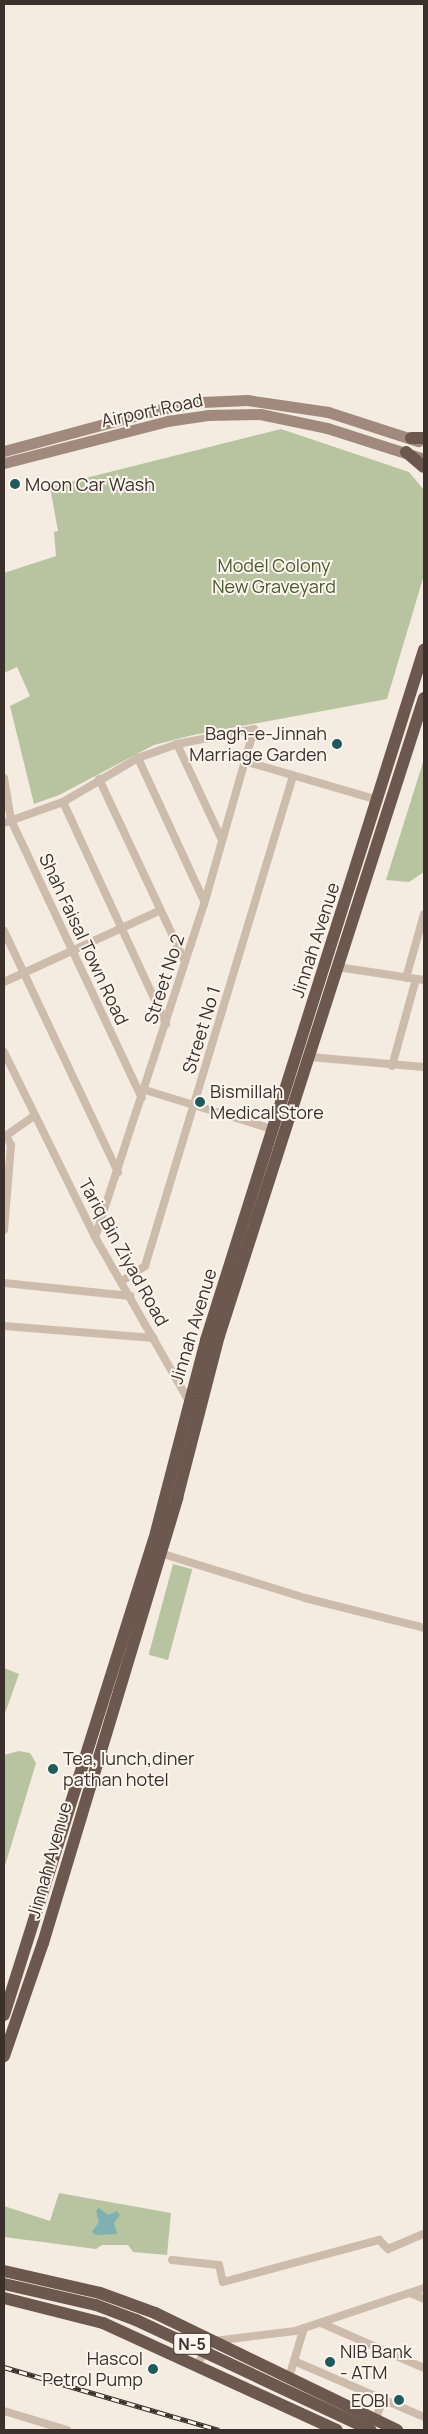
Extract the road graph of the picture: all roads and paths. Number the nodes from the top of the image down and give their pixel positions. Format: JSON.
{"nodes":[{"id":1,"x":411,"y":438,"type":"junction"},
{"id":2,"x":424,"y":438,"type":"edge"},
{"id":3,"x":424,"y":442,"type":"edge"},
{"id":4,"x":4,"y":451,"type":"edge"},
{"id":5,"x":406,"y":452,"type":"junction"},
{"id":6,"x":424,"y":459,"type":"edge"},
{"id":7,"x":4,"y":463,"type":"edge"},
{"id":8,"x":424,"y":466,"type":"edge"},
{"id":9,"x":424,"y":650,"type":"edge"},
{"id":10,"x":424,"y":698,"type":"edge"},
{"id":11,"x":177,"y":744,"type":"junction"},
{"id":12,"x":138,"y":758,"type":"junction"},
{"id":13,"x":244,"y":761,"type":"junction"},
{"id":14,"x":293,"y":776,"type":"junction"},
{"id":15,"x":4,"y":778,"type":"edge"},
{"id":16,"x":99,"y":779,"type":"junction"},
{"id":17,"x":378,"y":800,"type":"junction"},
{"id":18,"x":63,"y":802,"type":"junction"},
{"id":19,"x":8,"y":822,"type":"edge"},
{"id":20,"x":222,"y":840,"type":"junction"},
{"id":21,"x":204,"y":901,"type":"junction"},
{"id":22,"x":159,"y":911,"type":"junction"},
{"id":23,"x":424,"y":914,"type":"edge"},
{"id":24,"x":120,"y":929,"type":"junction"},
{"id":25,"x":4,"y":931,"type":"edge"},
{"id":26,"x":71,"y":951,"type":"junction"},
{"id":27,"x":185,"y":962,"type":"junction"},
{"id":28,"x":338,"y":966,"type":"junction"},
{"id":29,"x":24,"y":973,"type":"junction"},
{"id":30,"x":406,"y":978,"type":"junction"},
{"id":31,"x":420,"y":980,"type":"edge"},
{"id":32,"x":4,"y":982,"type":"edge"},
{"id":33,"x":166,"y":1024,"type":"junction"},
{"id":34,"x":4,"y":1052,"type":"edge"},
{"id":35,"x":310,"y":1057,"type":"junction"},
{"id":36,"x":392,"y":1066,"type":"junction"},
{"id":37,"x":424,"y":1067,"type":"edge"},
{"id":38,"x":12,"y":1070,"type":"junction"},
{"id":39,"x":4,"y":1075,"type":"edge"},
{"id":40,"x":145,"y":1090,"type":"junction"},
{"id":41,"x":142,"y":1098,"type":"junction"},
{"id":42,"x":193,"y":1105,"type":"junction"},
{"id":43,"x":34,"y":1116,"type":"junction"},
{"id":44,"x":272,"y":1129,"type":"junction"},
{"id":45,"x":5,"y":1136,"type":"edge"},
{"id":46,"x":118,"y":1172,"type":"junction"},
{"id":47,"x":6,"y":1192,"type":"edge"},
{"id":48,"x":4,"y":1230,"type":"edge"},
{"id":49,"x":95,"y":1237,"type":"junction"},
{"id":50,"x":122,"y":1282,"type":"junction"},
{"id":51,"x":4,"y":1283,"type":"edge"},
{"id":52,"x":130,"y":1296,"type":"junction"},
{"id":53,"x":4,"y":1326,"type":"edge"},
{"id":54,"x":154,"y":1338,"type":"junction"},
{"id":55,"x":189,"y":1401,"type":"junction"},
{"id":56,"x":160,"y":1553,"type":"junction"},
{"id":57,"x":424,"y":1628,"type":"edge"},
{"id":58,"x":4,"y":2015,"type":"edge"},
{"id":59,"x":4,"y":2056,"type":"edge"},
{"id":60,"x":424,"y":2234,"type":"edge"},
{"id":61,"x":172,"y":2260,"type":"dead end"},
{"id":62,"x":4,"y":2271,"type":"edge"},
{"id":63,"x":4,"y":2284,"type":"edge"},
{"id":64,"x":424,"y":2288,"type":"edge"},
{"id":65,"x":410,"y":2293,"type":"junction"},
{"id":66,"x":4,"y":2298,"type":"edge"},
{"id":67,"x":424,"y":2299,"type":"edge"},
{"id":68,"x":150,"y":2312,"type":"junction"},
{"id":69,"x":321,"y":2323,"type":"junction"},
{"id":70,"x":304,"y":2328,"type":"junction"},
{"id":71,"x":135,"y":2336,"type":"junction"},
{"id":72,"x":214,"y":2341,"type":"junction"},
{"id":73,"x":294,"y":2361,"type":"junction"},
{"id":74,"x":197,"y":2364,"type":"junction"},
{"id":75,"x":424,"y":2368,"type":"edge"},
{"id":76,"x":289,"y":2378,"type":"junction"},
{"id":77,"x":383,"y":2399,"type":"junction"},
{"id":78,"x":4,"y":2411,"type":"edge"},
{"id":79,"x":424,"y":2417,"type":"edge"},
{"id":80,"x":373,"y":2425,"type":"edge"},
{"id":81,"x":67,"y":2430,"type":"edge"},
{"id":82,"x":337,"y":2430,"type":"edge"},
{"id":83,"x":397,"y":2430,"type":"edge"}],
"edges":[{"from":1,"to":2,"type":"highway"},
{"from":1,"to":3,"type":"main road","name":"Airport Road"},
{"from":1,"to":4,"type":"main road","name":"Airport Road"},
{"from":5,"to":6,"type":"main road","name":"Airport Road"},
{"from":5,"to":7,"type":"main road","name":"Airport Road"},
{"from":5,"to":8,"type":"highway"},
{"from":9,"to":17,"type":"highway","name":"Jinnah Avenue"},
{"from":10,"to":28,"type":"highway","name":"Jinnah Avenue"},
{"from":11,"to":12,"type":"street"},
{"from":11,"to":13,"type":"street","name":"Street No 2"},
{"from":11,"to":20,"type":"street"},
{"from":12,"to":16,"type":"street"},
{"from":12,"to":21,"type":"street"},
{"from":13,"to":14,"type":"street"},
{"from":13,"to":20,"type":"street","name":"Street No 2"},
{"from":14,"to":17,"type":"street"},
{"from":14,"to":42,"type":"street","name":"Street No 1"},
{"from":15,"to":19,"type":"street","name":"Shah Faisal Town Road"},
{"from":16,"to":18,"type":"street"},
{"from":16,"to":22,"type":"street"},
{"from":17,"to":44,"type":"highway","name":"Jinnah Avenue"},
{"from":18,"to":19,"type":"street"},
{"from":18,"to":24,"type":"street"},
{"from":19,"to":26,"type":"street","name":"Shah Faisal Town Road"},
{"from":20,"to":21,"type":"street","name":"Street No 2"},
{"from":21,"to":27,"type":"street","name":"Street No 2"},
{"from":22,"to":24,"type":"street"},
{"from":22,"to":27,"type":"street"},
{"from":23,"to":30,"type":"street"},
{"from":24,"to":26,"type":"street"},
{"from":24,"to":33,"type":"street"},
{"from":25,"to":29,"type":"street"},
{"from":26,"to":29,"type":"street"},
{"from":26,"to":41,"type":"street","name":"Shah Faisal Town Road"},
{"from":27,"to":33,"type":"street","name":"Street No 2"},
{"from":28,"to":30,"type":"street"},
{"from":28,"to":35,"type":"highway","name":"Jinnah Avenue"},
{"from":29,"to":32,"type":"street"},
{"from":29,"to":46,"type":"street"},
{"from":30,"to":31,"type":"street"},
{"from":31,"to":36,"type":"street"},
{"from":33,"to":40,"type":"street","name":"Street No 2"},
{"from":34,"to":38,"type":"street","name":"Tariq Bin Ziyad Road"},
{"from":35,"to":36,"type":"street"},
{"from":35,"to":56,"type":"highway","name":"Jinnah Avenue"},
{"from":36,"to":37,"type":"street"},
{"from":38,"to":39,"type":"street"},
{"from":38,"to":43,"type":"street","name":"Tariq Bin Ziyad Road"},
{"from":40,"to":41,"type":"street","name":"Street No 2"},
{"from":40,"to":42,"type":"street"},
{"from":41,"to":46,"type":"street","name":"Street No 2"},
{"from":42,"to":44,"type":"street"},
{"from":42,"to":50,"type":"street","name":"Street No 1"},
{"from":43,"to":45,"type":"street"},
{"from":43,"to":49,"type":"street","name":"Tariq Bin Ziyad Road"},
{"from":44,"to":55,"type":"highway","name":"Jinnah Avenue"},
{"from":45,"to":47,"type":"street"},
{"from":46,"to":49,"type":"street","name":"Street No 2"},
{"from":47,"to":48,"type":"street"},
{"from":49,"to":50,"type":"street","name":"Tariq Bin Ziyad Road"},
{"from":50,"to":52,"type":"street","name":"Tariq Bin Ziyad Road"},
{"from":51,"to":52,"type":"street"},
{"from":52,"to":54,"type":"street","name":"Tariq Bin Ziyad Road"},
{"from":53,"to":54,"type":"street"},
{"from":54,"to":55,"type":"street","name":"Tariq Bin Ziyad Road"},
{"from":55,"to":58,"type":"highway","name":"Jinnah Avenue"},
{"from":56,"to":57,"type":"street"},
{"from":56,"to":59,"type":"highway","name":"Jinnah Avenue"},
{"from":60,"to":61,"type":"street"},
{"from":62,"to":68,"type":"highway"},
{"from":63,"to":80,"type":"highway","number":"N-5","bridge":true},
{"from":64,"to":65,"type":"street"},
{"from":65,"to":67,"type":"street"},
{"from":65,"to":69,"type":"street"},
{"from":66,"to":71,"type":"highway","number":"N-5"},
{"from":68,"to":71,"type":"highway"},
{"from":68,"to":72,"type":"highway"},
{"from":69,"to":70,"type":"street"},
{"from":69,"to":75,"type":"street"},
{"from":70,"to":72,"type":"street"},
{"from":70,"to":73,"type":"street"},
{"from":71,"to":74,"type":"highway","number":"N-5"},
{"from":72,"to":74,"type":"street"},
{"from":72,"to":76,"type":"highway"},
{"from":73,"to":76,"type":"street"},
{"from":73,"to":77,"type":"street"},
{"from":74,"to":82,"type":"highway","number":"N-5"},
{"from":76,"to":80,"type":"highway"},
{"from":77,"to":79,"type":"street"},
{"from":77,"to":80,"type":"street"},
{"from":78,"to":81,"type":"street"},
{"from":80,"to":83,"type":"highway"}]}
